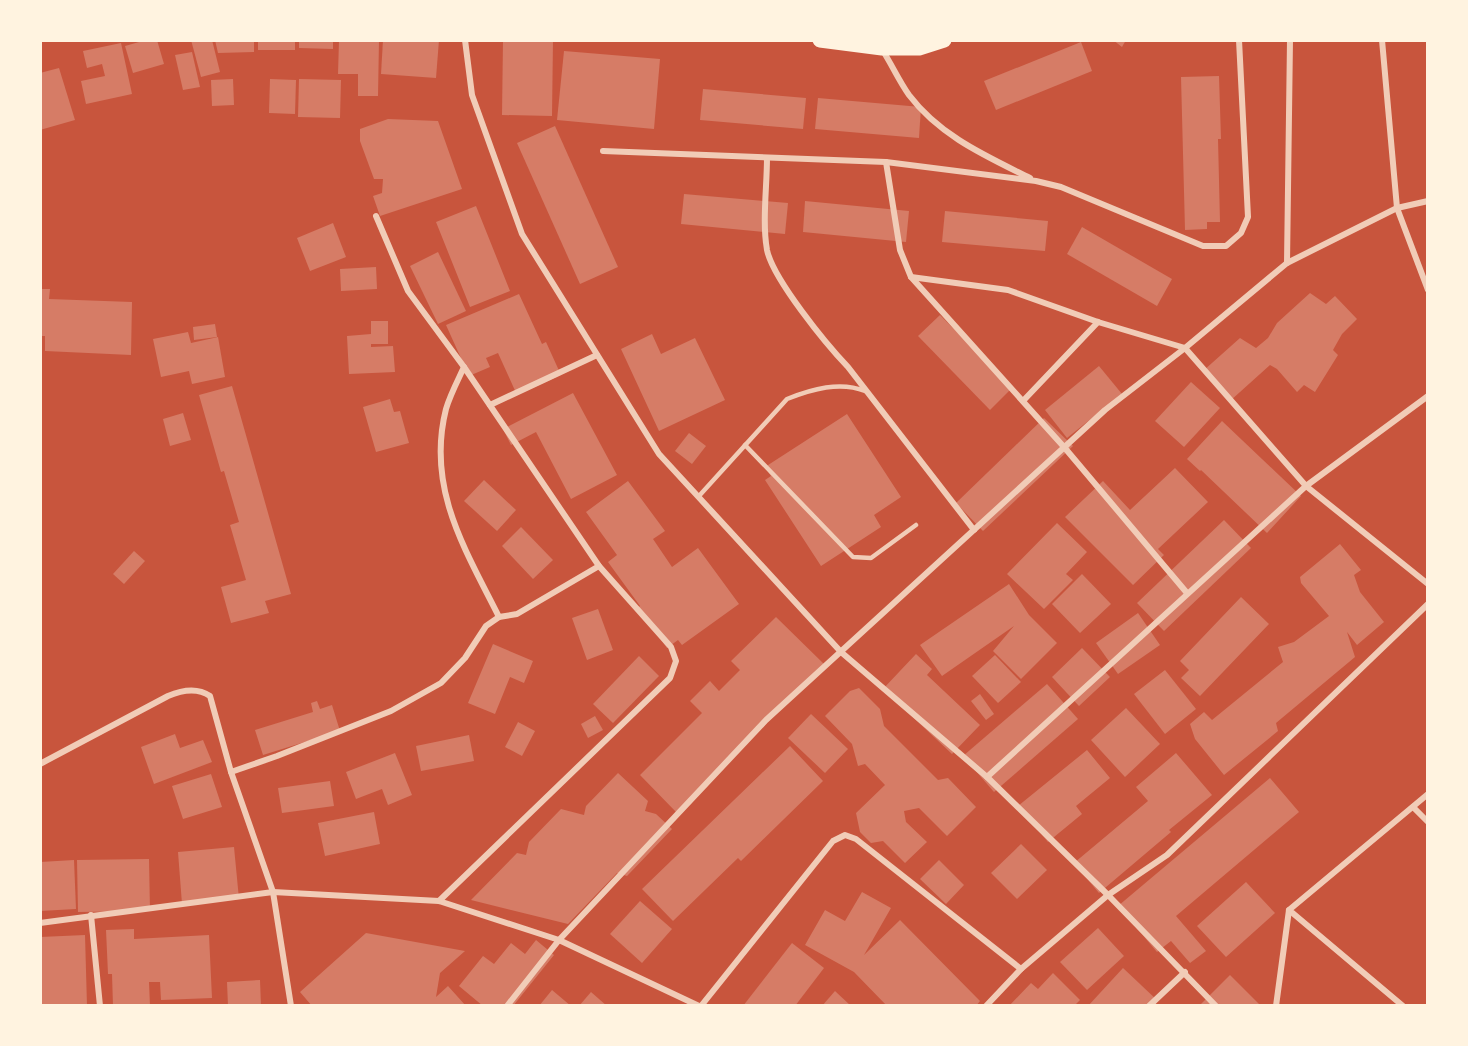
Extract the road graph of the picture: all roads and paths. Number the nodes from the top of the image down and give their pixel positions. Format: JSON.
{"nodes":[{"id":1,"x":465,"y":40,"type":"edge"},
{"id":2,"x":820,"y":40,"type":"edge"},
{"id":3,"x":944,"y":40,"type":"edge"},
{"id":4,"x":1239,"y":40,"type":"edge"},
{"id":5,"x":1290,"y":40,"type":"edge"},
{"id":6,"x":1382,"y":40,"type":"edge"},
{"id":7,"x":882,"y":48,"type":"junction"},
{"id":8,"x":603,"y":151,"type":"dead end"},
{"id":9,"x":767,"y":158,"type":"junction"},
{"id":10,"x":886,"y":162,"type":"junction"},
{"id":11,"x":1036,"y":181,"type":"junction"},
{"id":12,"x":1428,"y":201,"type":"edge"},
{"id":13,"x":1396,"y":208,"type":"junction"},
{"id":14,"x":376,"y":216,"type":"dead end"},
{"id":15,"x":1287,"y":263,"type":"junction"},
{"id":16,"x":911,"y":277,"type":"junction"},
{"id":17,"x":1428,"y":290,"type":"edge"},
{"id":18,"x":1098,"y":322,"type":"junction"},
{"id":19,"x":1185,"y":348,"type":"junction"},
{"id":20,"x":597,"y":355,"type":"junction"},
{"id":21,"x":464,"y":366,"type":"junction"},
{"id":22,"x":865,"y":391,"type":"junction"},
{"id":23,"x":1428,"y":396,"type":"edge"},
{"id":24,"x":1023,"y":401,"type":"junction"},
{"id":25,"x":490,"y":405,"type":"junction"},
{"id":26,"x":745,"y":445,"type":"junction"},
{"id":27,"x":1064,"y":447,"type":"junction"},
{"id":28,"x":1306,"y":486,"type":"junction"},
{"id":29,"x":699,"y":496,"type":"junction"},
{"id":30,"x":916,"y":525,"type":"dead end"},
{"id":31,"x":974,"y":530,"type":"junction"},
{"id":32,"x":599,"y":566,"type":"junction"},
{"id":33,"x":1428,"y":584,"type":"edge"},
{"id":34,"x":1187,"y":593,"type":"junction"},
{"id":35,"x":1428,"y":604,"type":"edge"},
{"id":36,"x":499,"y":617,"type":"junction"},
{"id":37,"x":841,"y":652,"type":"junction"},
{"id":38,"x":40,"y":764,"type":"edge"},
{"id":39,"x":231,"y":772,"type":"junction"},
{"id":40,"x":987,"y":777,"type":"junction"},
{"id":41,"x":1428,"y":794,"type":"edge"},
{"id":42,"x":1413,"y":807,"type":"junction"},
{"id":43,"x":1428,"y":822,"type":"edge"},
{"id":44,"x":273,"y":892,"type":"junction"},
{"id":45,"x":1108,"y":895,"type":"junction"},
{"id":46,"x":439,"y":901,"type":"junction"},
{"id":47,"x":1289,"y":910,"type":"junction"},
{"id":48,"x":91,"y":915,"type":"junction"},
{"id":49,"x":40,"y":923,"type":"edge"},
{"id":50,"x":559,"y":940,"type":"junction"},
{"id":51,"x":1021,"y":969,"type":"junction"},
{"id":52,"x":1185,"y":972,"type":"junction"},
{"id":53,"x":100,"y":1005,"type":"edge"},
{"id":54,"x":291,"y":1005,"type":"edge"},
{"id":55,"x":507,"y":1005,"type":"edge"},
{"id":56,"x":700,"y":1005,"type":"edge"},
{"id":57,"x":986,"y":1005,"type":"edge"},
{"id":58,"x":1149,"y":1005,"type":"edge"},
{"id":59,"x":1216,"y":1005,"type":"edge"},
{"id":60,"x":1276,"y":1005,"type":"edge"},
{"id":61,"x":1403,"y":1005,"type":"edge"}],
"edges":[{"from":1,"to":20,"type":"street"},
{"from":2,"to":7,"type":"main road"},
{"from":3,"to":7,"type":"main road"},
{"from":4,"to":11,"type":"street"},
{"from":5,"to":15,"type":"street"},
{"from":6,"to":13,"type":"street"},
{"from":7,"to":11,"type":"street"},
{"from":8,"to":9,"type":"street"},
{"from":9,"to":10,"type":"street"},
{"from":9,"to":22,"type":"street"},
{"from":10,"to":11,"type":"street"},
{"from":10,"to":16,"type":"street"},
{"from":12,"to":13,"type":"street"},
{"from":13,"to":15,"type":"street"},
{"from":13,"to":17,"type":"street"},
{"from":14,"to":21,"type":"street"},
{"from":15,"to":19,"type":"street"},
{"from":16,"to":18,"type":"street"},
{"from":16,"to":24,"type":"street"},
{"from":18,"to":19,"type":"street"},
{"from":18,"to":24,"type":"street"},
{"from":19,"to":27,"type":"street"},
{"from":19,"to":28,"type":"street"},
{"from":20,"to":25,"type":"street"},
{"from":20,"to":29,"type":"street"},
{"from":21,"to":25,"type":"street"},
{"from":21,"to":36,"type":"street"},
{"from":22,"to":26,"type":"lane"},
{"from":22,"to":31,"type":"street"},
{"from":23,"to":28,"type":"street"},
{"from":24,"to":27,"type":"street"},
{"from":25,"to":32,"type":"street"},
{"from":26,"to":29,"type":"lane"},
{"from":26,"to":30,"type":"lane"},
{"from":27,"to":31,"type":"street"},
{"from":27,"to":34,"type":"street"},
{"from":28,"to":33,"type":"street"},
{"from":28,"to":34,"type":"street"},
{"from":29,"to":37,"type":"street"},
{"from":31,"to":37,"type":"street"},
{"from":32,"to":36,"type":"street"},
{"from":32,"to":46,"type":"street"},
{"from":34,"to":40,"type":"street"},
{"from":35,"to":45,"type":"street"},
{"from":36,"to":39,"type":"street"},
{"from":37,"to":40,"type":"street"},
{"from":37,"to":50,"type":"street"},
{"from":38,"to":39,"type":"street"},
{"from":39,"to":44,"type":"street"},
{"from":40,"to":45,"type":"street"},
{"from":41,"to":42,"type":"street"},
{"from":42,"to":43,"type":"street"},
{"from":42,"to":47,"type":"street"},
{"from":44,"to":46,"type":"street"},
{"from":44,"to":48,"type":"street"},
{"from":44,"to":54,"type":"street"},
{"from":45,"to":51,"type":"street"},
{"from":45,"to":52,"type":"street"},
{"from":46,"to":50,"type":"street"},
{"from":47,"to":60,"type":"street"},
{"from":47,"to":61,"type":"street"},
{"from":48,"to":49,"type":"street"},
{"from":48,"to":53,"type":"street"},
{"from":50,"to":55,"type":"street"},
{"from":50,"to":56,"type":"street"},
{"from":51,"to":56,"type":"street"},
{"from":51,"to":57,"type":"street"},
{"from":52,"to":58,"type":"street"},
{"from":52,"to":59,"type":"street"}]}
